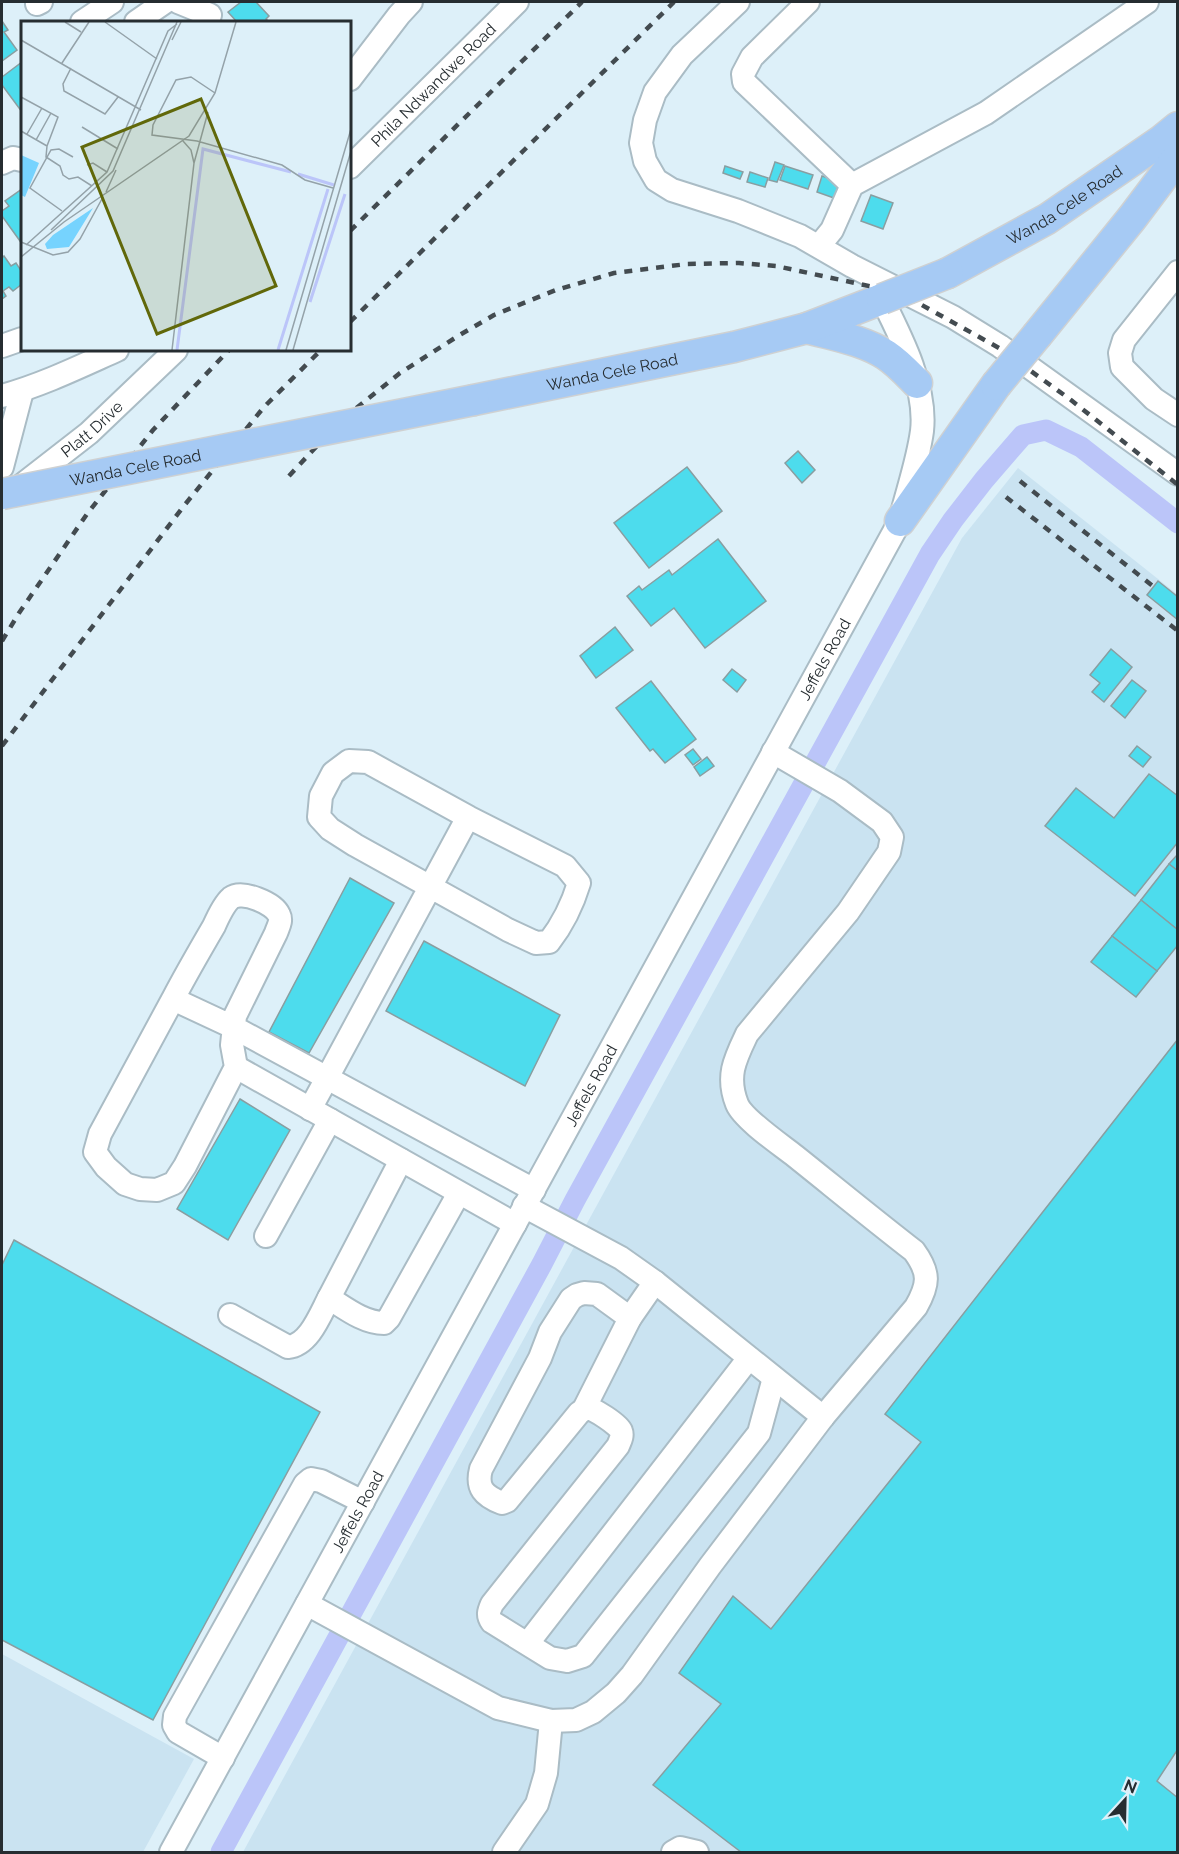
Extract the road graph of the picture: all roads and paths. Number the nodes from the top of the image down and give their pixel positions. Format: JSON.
{"nodes":[{"id":1,"x":112,"y":2,"type":"edge"},
{"id":2,"x":120,"y":2,"type":"edge"},
{"id":3,"x":165,"y":2,"type":"edge"},
{"id":4,"x":178,"y":2,"type":"edge"},
{"id":5,"x":411,"y":2,"type":"edge"},
{"id":6,"x":517,"y":2,"type":"edge"},
{"id":7,"x":738,"y":2,"type":"edge"},
{"id":8,"x":808,"y":2,"type":"edge"},
{"id":9,"x":1146,"y":2,"type":"edge"},
{"id":10,"x":208,"y":13,"type":"edge"},
{"id":11,"x":84,"y":21,"type":"edge"},
{"id":12,"x":135,"y":21,"type":"edge"},
{"id":13,"x":137,"y":21,"type":"edge"},
{"id":14,"x":351,"y":78,"type":"edge"},
{"id":15,"x":1178,"y":127,"type":"edge"},
{"id":16,"x":1178,"y":157,"type":"edge"},
{"id":17,"x":21,"y":160,"type":"edge"},
{"id":18,"x":2,"y":163,"type":"edge"},
{"id":19,"x":351,"y":166,"type":"edge"},
{"id":20,"x":852,"y":185,"type":"junction"},
{"id":21,"x":819,"y":246,"type":"junction"},
{"id":22,"x":1178,"y":272,"type":"edge"},
{"id":23,"x":870,"y":303,"type":"junction"},
{"id":24,"x":807,"y":328,"type":"junction"},
{"id":25,"x":21,"y":339,"type":"edge"},
{"id":26,"x":2,"y":346,"type":"edge"},
{"id":27,"x":115,"y":351,"type":"edge"},
{"id":28,"x":175,"y":351,"type":"edge"},
{"id":29,"x":917,"y":383,"type":"junction"},
{"id":30,"x":12,"y":394,"type":"edge"},
{"id":31,"x":1178,"y":415,"type":"edge"},
{"id":32,"x":1175,"y":466,"type":"edge"},
{"id":33,"x":2,"y":467,"type":"edge"},
{"id":34,"x":2,"y":494,"type":"edge"},
{"id":35,"x":2,"y":501,"type":"edge"},
{"id":36,"x":900,"y":521,"type":"junction"},
{"id":37,"x":773,"y":752,"type":"junction"},
{"id":38,"x":468,"y":817,"type":"junction"},
{"id":39,"x":430,"y":887,"type":"junction"},
{"id":40,"x":173,"y":999,"type":"junction"},
{"id":41,"x":233,"y":1027,"type":"junction"},
{"id":42,"x":236,"y":1068,"type":"junction"},
{"id":43,"x":327,"y":1078,"type":"junction"},
{"id":44,"x":310,"y":1109,"type":"junction"},
{"id":45,"x":330,"y":1120,"type":"junction"},
{"id":46,"x":401,"y":1160,"type":"junction"},
{"id":47,"x":459,"y":1193,"type":"junction"},
{"id":48,"x":524,"y":1207,"type":"junction"},
{"id":49,"x":266,"y":1236,"type":"dead end"},
{"id":50,"x":655,"y":1282,"type":"junction"},
{"id":51,"x":329,"y":1298,"type":"junction"},
{"id":52,"x":230,"y":1315,"type":"dead end"},
{"id":53,"x":630,"y":1318,"type":"junction"},
{"id":54,"x":749,"y":1358,"type":"junction"},
{"id":55,"x":774,"y":1378,"type":"junction"},
{"id":56,"x":584,"y":1409,"type":"junction"},
{"id":57,"x":823,"y":1417,"type":"junction"},
{"id":58,"x":363,"y":1502,"type":"junction"},
{"id":59,"x":308,"y":1604,"type":"junction"},
{"id":60,"x":528,"y":1643,"type":"junction"},
{"id":61,"x":550,"y":1721,"type":"junction"},
{"id":62,"x":223,"y":1758,"type":"junction"},
{"id":63,"x":171,"y":1852,"type":"edge"},
{"id":64,"x":504,"y":1852,"type":"edge"},
{"id":65,"x":673,"y":1852,"type":"edge"},
{"id":66,"x":696,"y":1852,"type":"edge"}],
"edges":[{"from":1,"to":11,"type":"street"},
{"from":2,"to":12,"type":"street"},
{"from":3,"to":13,"type":"street"},
{"from":4,"to":10,"type":"street"},
{"from":5,"to":14,"type":"street"},
{"from":6,"to":19,"type":"street","name":"Phila Ndwandwe Road"},
{"from":7,"to":21,"type":"street"},
{"from":8,"to":20,"type":"street"},
{"from":9,"to":20,"type":"street"},
{"from":15,"to":23,"type":"main road","name":"Wanda Cele Road","bridge":true},
{"from":16,"to":36,"type":"main road","bridge":true},
{"from":17,"to":18,"type":"street"},
{"from":20,"to":21,"type":"street"},
{"from":21,"to":32,"type":"street"},
{"from":22,"to":31,"type":"street"},
{"from":23,"to":24,"type":"main road","name":"Wanda Cele Road"},
{"from":23,"to":29,"type":"street","name":"Jeffels Road"},
{"from":24,"to":29,"type":"main road"},
{"from":24,"to":34,"type":"main road","name":"Wanda Cele Road","bridge":true},
{"from":25,"to":26,"type":"street"},
{"from":27,"to":30,"type":"street"},
{"from":28,"to":35,"type":"street","name":"Platt Drive"},
{"from":29,"to":36,"type":"street","name":"Jeffels Road"},
{"from":30,"to":33,"type":"street"},
{"from":36,"to":37,"type":"street","name":"Jeffels Road"},
{"from":37,"to":48,"type":"street","name":"Jeffels Road"},
{"from":37,"to":57,"type":"street"},
{"from":38,"to":39,"type":"street"},
{"from":38,"to":39,"type":"street"},
{"from":38,"to":39,"type":"street"},
{"from":39,"to":43,"type":"street"},
{"from":40,"to":41,"type":"street"},
{"from":40,"to":41,"type":"street"},
{"from":40,"to":42,"type":"street"},
{"from":41,"to":42,"type":"street"},
{"from":41,"to":43,"type":"street"},
{"from":42,"to":44,"type":"street"},
{"from":43,"to":44,"type":"street"},
{"from":43,"to":48,"type":"street"},
{"from":44,"to":45,"type":"street"},
{"from":45,"to":46,"type":"street"},
{"from":45,"to":49,"type":"street"},
{"from":46,"to":47,"type":"street"},
{"from":46,"to":51,"type":"street"},
{"from":47,"to":48,"type":"street"},
{"from":47,"to":51,"type":"street"},
{"from":48,"to":50,"type":"street"},
{"from":48,"to":58,"type":"street","name":"Jeffels Road"},
{"from":50,"to":53,"type":"street"},
{"from":50,"to":54,"type":"street"},
{"from":51,"to":52,"type":"street"},
{"from":53,"to":56,"type":"street"},
{"from":53,"to":56,"type":"street"},
{"from":54,"to":55,"type":"street"},
{"from":54,"to":60,"type":"street"},
{"from":55,"to":57,"type":"street"},
{"from":55,"to":60,"type":"street"},
{"from":56,"to":60,"type":"street"},
{"from":57,"to":61,"type":"street"},
{"from":58,"to":59,"type":"street","name":"Jeffels Road"},
{"from":58,"to":62,"type":"street"},
{"from":59,"to":61,"type":"street"},
{"from":59,"to":62,"type":"street","name":"Jeffels Road"},
{"from":61,"to":64,"type":"street"},
{"from":62,"to":63,"type":"street","name":"Jeffels Road"},
{"from":65,"to":66,"type":"street"}]}
